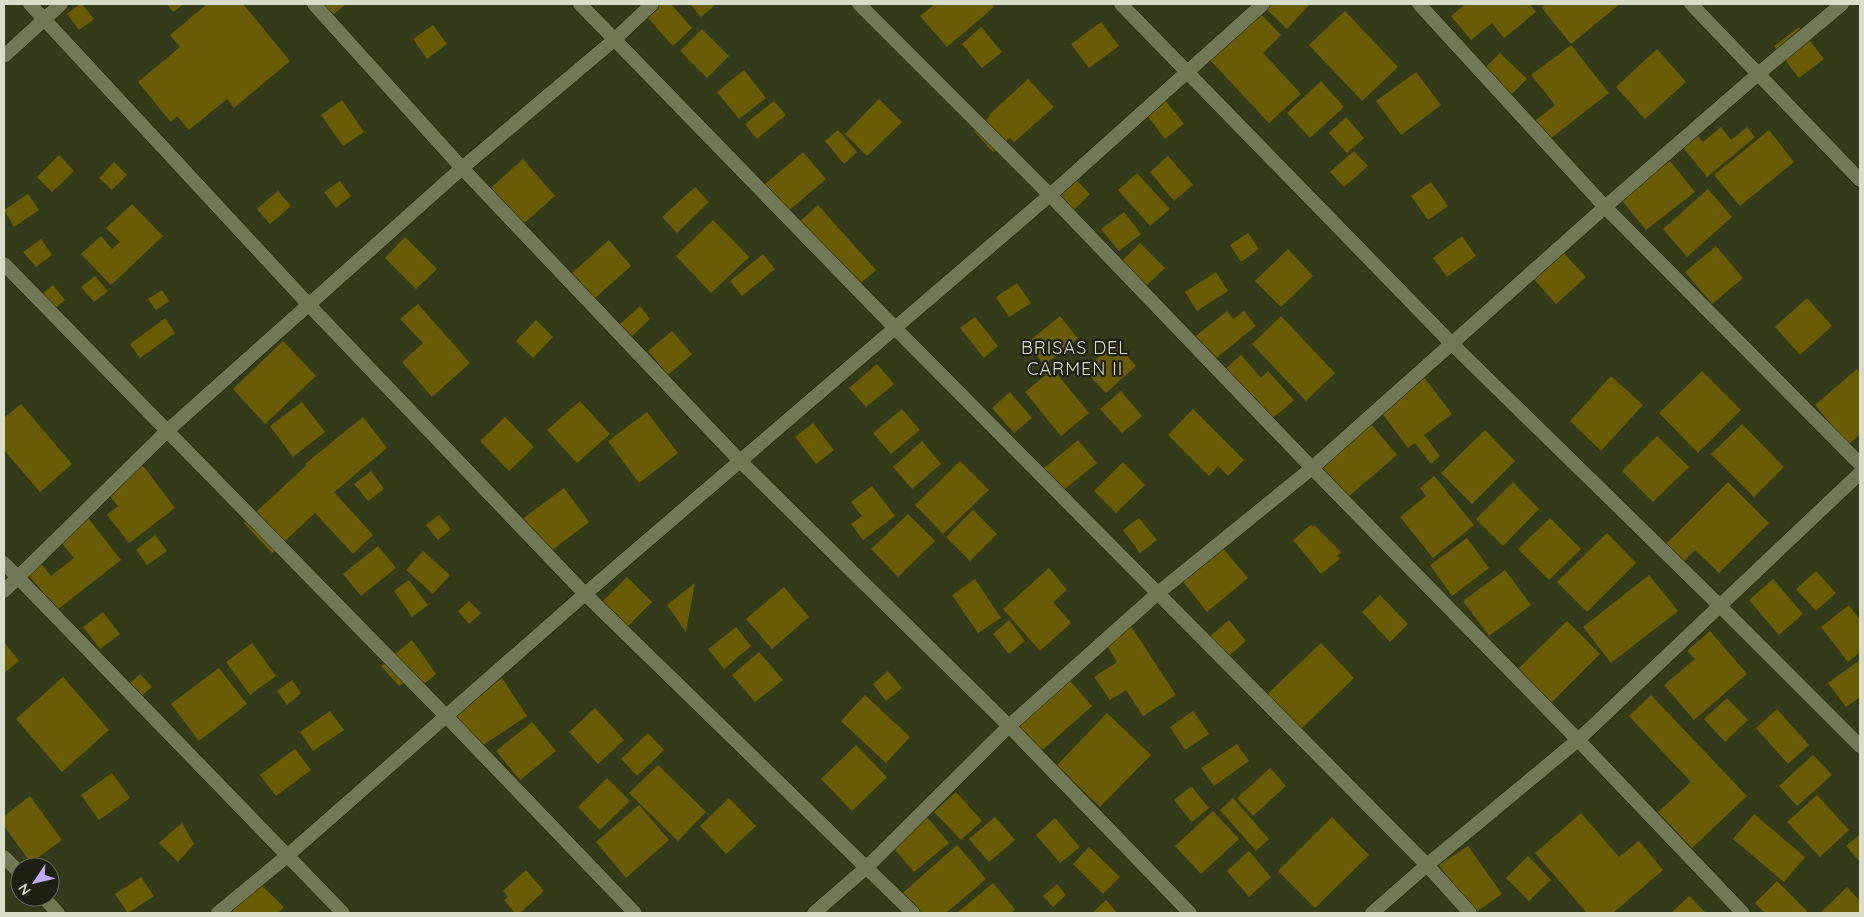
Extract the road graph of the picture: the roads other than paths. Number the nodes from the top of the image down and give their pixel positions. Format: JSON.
{"nodes":[{"id":1,"x":30,"y":4,"type":"edge"},
{"id":2,"x":61,"y":4,"type":"edge"},
{"id":3,"x":314,"y":4,"type":"edge"},
{"id":4,"x":580,"y":4,"type":"edge"},
{"id":5,"x":652,"y":4,"type":"edge"},
{"id":6,"x":859,"y":4,"type":"edge"},
{"id":7,"x":1121,"y":4,"type":"edge"},
{"id":8,"x":1263,"y":4,"type":"edge"},
{"id":9,"x":1419,"y":4,"type":"edge"},
{"id":10,"x":1691,"y":4,"type":"edge"},
{"id":11,"x":1842,"y":4,"type":"edge"},
{"id":12,"x":44,"y":19,"type":"junction"},
{"id":13,"x":614,"y":40,"type":"junction"},
{"id":14,"x":4,"y":56,"type":"edge"},
{"id":15,"x":1187,"y":72,"type":"junction"},
{"id":16,"x":1758,"y":74,"type":"junction"},
{"id":17,"x":462,"y":168,"type":"junction"},
{"id":18,"x":1860,"y":180,"type":"edge"},
{"id":19,"x":1050,"y":195,"type":"junction"},
{"id":20,"x":1605,"y":207,"type":"junction"},
{"id":21,"x":4,"y":264,"type":"edge"},
{"id":22,"x":309,"y":305,"type":"junction"},
{"id":23,"x":895,"y":328,"type":"junction"},
{"id":24,"x":1452,"y":344,"type":"junction"},
{"id":25,"x":167,"y":431,"type":"junction"},
{"id":26,"x":740,"y":461,"type":"junction"},
{"id":27,"x":1860,"y":464,"type":"edge"},
{"id":28,"x":1312,"y":468,"type":"junction"},
{"id":29,"x":1860,"y":473,"type":"edge"},
{"id":30,"x":4,"y":563,"type":"edge"},
{"id":31,"x":18,"y":578,"type":"junction"},
{"id":32,"x":4,"y":591,"type":"edge"},
{"id":33,"x":1158,"y":593,"type":"junction"},
{"id":34,"x":585,"y":594,"type":"junction"},
{"id":35,"x":1719,"y":605,"type":"junction"},
{"id":36,"x":447,"y":717,"type":"junction"},
{"id":37,"x":1009,"y":726,"type":"junction"},
{"id":38,"x":1578,"y":740,"type":"junction"},
{"id":39,"x":1860,"y":746,"type":"edge"},
{"id":40,"x":287,"y":856,"type":"junction"},
{"id":41,"x":1427,"y":865,"type":"junction"},
{"id":42,"x":867,"y":867,"type":"junction"},
{"id":43,"x":218,"y":913,"type":"edge"},
{"id":44,"x":343,"y":913,"type":"edge"},
{"id":45,"x":635,"y":913,"type":"edge"},
{"id":46,"x":814,"y":913,"type":"edge"},
{"id":47,"x":914,"y":913,"type":"edge"},
{"id":48,"x":1190,"y":913,"type":"edge"},
{"id":49,"x":1372,"y":913,"type":"edge"},
{"id":50,"x":1470,"y":913,"type":"edge"},
{"id":51,"x":1743,"y":913,"type":"edge"}],
"edges":[{"from":1,"to":12,"type":"street"},
{"from":2,"to":12,"type":"street"},
{"from":3,"to":17,"type":"street"},
{"from":4,"to":13,"type":"street"},
{"from":5,"to":13,"type":"street"},
{"from":6,"to":19,"type":"street"},
{"from":7,"to":15,"type":"street"},
{"from":8,"to":15,"type":"street"},
{"from":9,"to":20,"type":"street"},
{"from":10,"to":16,"type":"street"},
{"from":11,"to":16,"type":"street"},
{"from":12,"to":14,"type":"street"},
{"from":12,"to":22,"type":"street"},
{"from":13,"to":17,"type":"street"},
{"from":13,"to":23,"type":"street"},
{"from":15,"to":19,"type":"street"},
{"from":15,"to":24,"type":"street"},
{"from":16,"to":18,"type":"street"},
{"from":16,"to":20,"type":"street"},
{"from":17,"to":22,"type":"street"},
{"from":17,"to":26,"type":"street"},
{"from":19,"to":23,"type":"street"},
{"from":19,"to":28,"type":"street"},
{"from":20,"to":24,"type":"street"},
{"from":20,"to":27,"type":"street"},
{"from":21,"to":25,"type":"street"},
{"from":22,"to":25,"type":"street"},
{"from":22,"to":34,"type":"street"},
{"from":23,"to":26,"type":"street"},
{"from":23,"to":33,"type":"street"},
{"from":24,"to":28,"type":"street"},
{"from":24,"to":35,"type":"street"},
{"from":25,"to":31,"type":"street"},
{"from":25,"to":36,"type":"street"},
{"from":26,"to":34,"type":"street"},
{"from":26,"to":37,"type":"street"},
{"from":28,"to":33,"type":"street"},
{"from":28,"to":38,"type":"street"},
{"from":29,"to":35,"type":"street"},
{"from":30,"to":31,"type":"street"},
{"from":31,"to":32,"type":"street"},
{"from":31,"to":40,"type":"street"},
{"from":33,"to":37,"type":"street"},
{"from":33,"to":41,"type":"street"},
{"from":34,"to":36,"type":"street"},
{"from":34,"to":42,"type":"street"},
{"from":35,"to":38,"type":"street"},
{"from":35,"to":39,"type":"street"},
{"from":36,"to":40,"type":"street"},
{"from":36,"to":45,"type":"street"},
{"from":37,"to":42,"type":"street"},
{"from":37,"to":48,"type":"street"},
{"from":38,"to":41,"type":"street"},
{"from":38,"to":51,"type":"street"},
{"from":40,"to":43,"type":"street"},
{"from":40,"to":44,"type":"street"},
{"from":41,"to":49,"type":"street"},
{"from":41,"to":50,"type":"street"},
{"from":42,"to":46,"type":"street"},
{"from":42,"to":47,"type":"street"}]}
